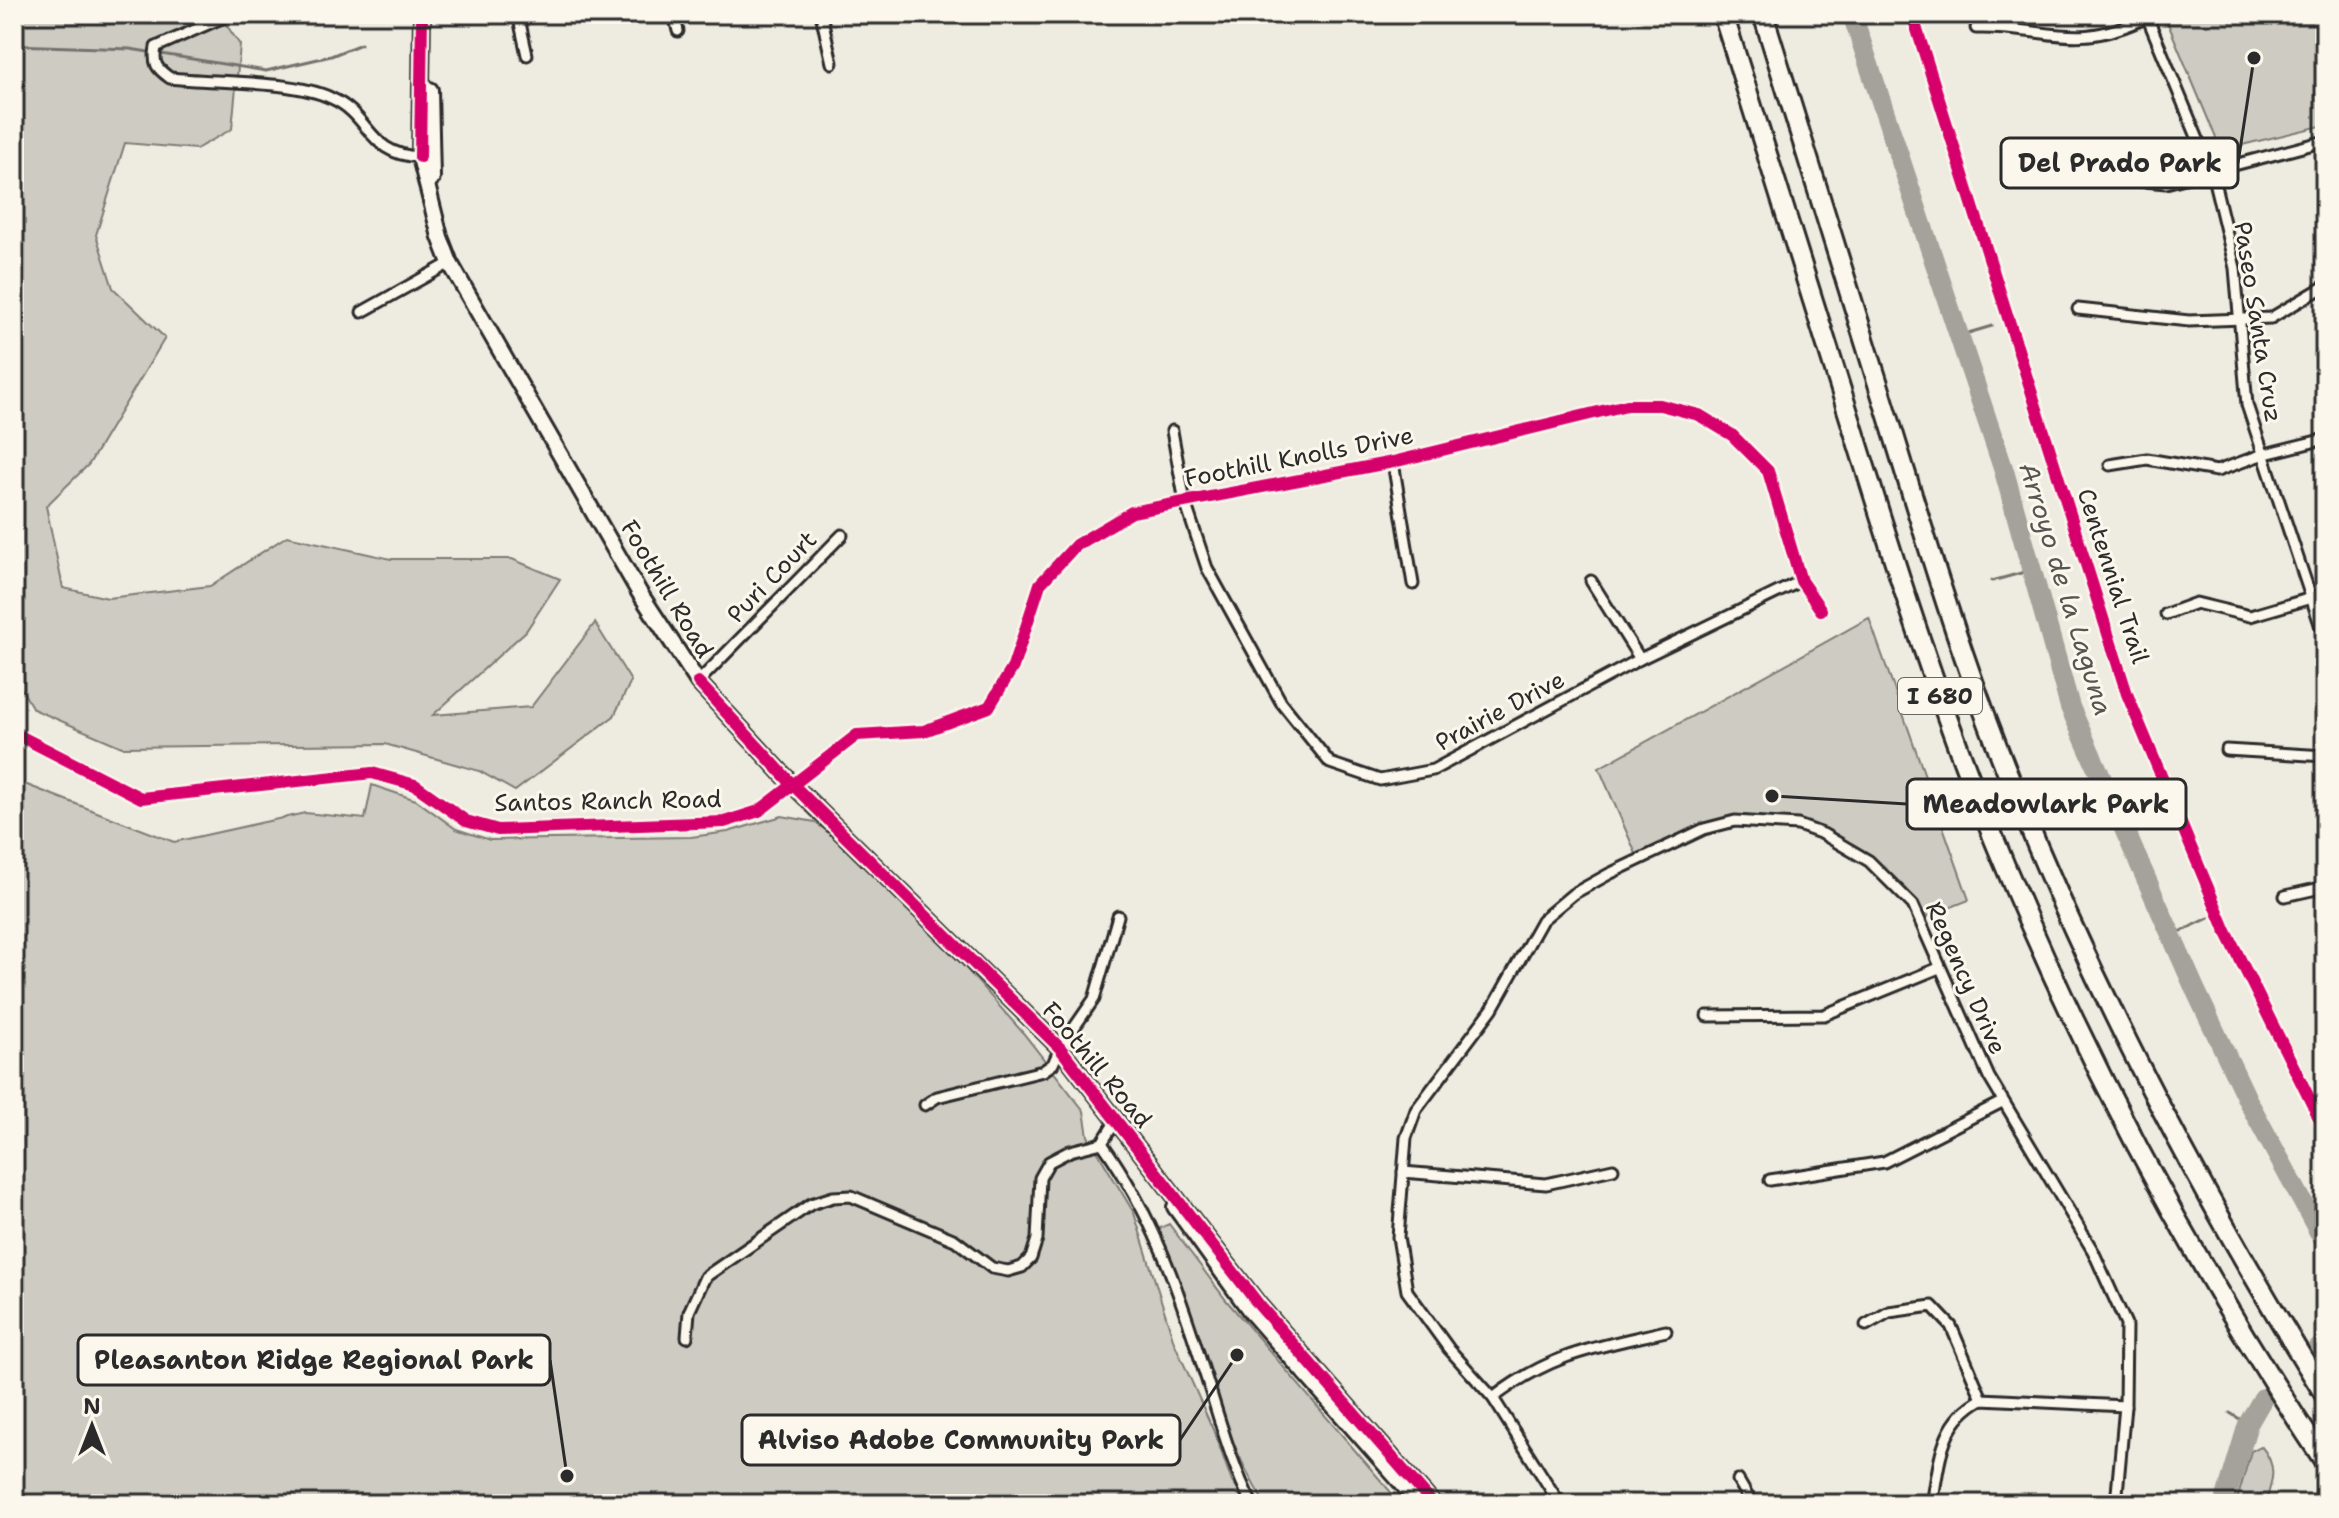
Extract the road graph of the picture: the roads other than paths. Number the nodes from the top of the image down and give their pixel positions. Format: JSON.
{"nodes":[{"id":1,"x":231,"y":14,"type":"edge"},
{"id":2,"x":422,"y":14,"type":"edge"},
{"id":3,"x":432,"y":14,"type":"edge"},
{"id":4,"x":518,"y":14,"type":"edge"},
{"id":5,"x":674,"y":14,"type":"edge"},
{"id":6,"x":821,"y":14,"type":"edge"},
{"id":7,"x":1723,"y":14,"type":"edge"},
{"id":8,"x":1763,"y":14,"type":"edge"},
{"id":9,"x":2147,"y":16,"type":"edge"},
{"id":10,"x":1976,"y":28,"type":"dead end"},
{"id":11,"x":678,"y":31,"type":"dead end"},
{"id":12,"x":527,"y":55,"type":"dead end"},
{"id":13,"x":832,"y":63,"type":"dead end"},
{"id":14,"x":2325,"y":141,"type":"edge"},
{"id":15,"x":420,"y":157,"type":"junction"},
{"id":16,"x":2024,"y":170,"type":"dead end"},
{"id":17,"x":2212,"y":173,"type":"junction"},
{"id":18,"x":450,"y":263,"type":"junction"},
{"id":19,"x":2325,"y":286,"type":"edge"},
{"id":20,"x":2078,"y":309,"type":"dead end"},
{"id":21,"x":362,"y":312,"type":"dead end"},
{"id":22,"x":2239,"y":320,"type":"junction"},
{"id":23,"x":1172,"y":431,"type":"dead end"},
{"id":24,"x":2325,"y":439,"type":"edge"},
{"id":25,"x":2261,"y":455,"type":"junction"},
{"id":26,"x":1393,"y":462,"type":"junction"},
{"id":27,"x":2110,"y":465,"type":"dead end"},
{"id":28,"x":1185,"y":502,"type":"junction"},
{"id":29,"x":842,"y":535,"type":"dead end"},
{"id":30,"x":1591,"y":581,"type":"dead end"},
{"id":31,"x":1801,"y":581,"type":"junction"},
{"id":32,"x":1413,"y":584,"type":"dead end"},
{"id":33,"x":2325,"y":594,"type":"edge"},
{"id":34,"x":2309,"y":599,"type":"junction"},
{"id":35,"x":1821,"y":610,"type":"dead end"},
{"id":36,"x":2166,"y":614,"type":"dead end"},
{"id":37,"x":2325,"y":639,"type":"edge"},
{"id":38,"x":1640,"y":659,"type":"junction"},
{"id":39,"x":698,"y":682,"type":"junction"},
{"id":40,"x":14,"y":733,"type":"edge"},
{"id":41,"x":2226,"y":750,"type":"dead end"},
{"id":42,"x":2325,"y":756,"type":"edge"},
{"id":43,"x":791,"y":783,"type":"junction"},
{"id":44,"x":2325,"y":887,"type":"edge"},
{"id":45,"x":2285,"y":896,"type":"dead end"},
{"id":46,"x":1118,"y":916,"type":"dead end"},
{"id":47,"x":1939,"y":968,"type":"junction"},
{"id":48,"x":1707,"y":1016,"type":"dead end"},
{"id":49,"x":1060,"y":1048,"type":"junction"},
{"id":50,"x":2002,"y":1102,"type":"junction"},
{"id":51,"x":925,"y":1105,"type":"dead end"},
{"id":52,"x":1117,"y":1118,"type":"junction"},
{"id":53,"x":1102,"y":1143,"type":"junction"},
{"id":54,"x":1613,"y":1169,"type":"dead end"},
{"id":55,"x":1403,"y":1172,"type":"junction"},
{"id":56,"x":1159,"y":1179,"type":"junction"},
{"id":57,"x":1770,"y":1180,"type":"dead end"},
{"id":58,"x":1866,"y":1325,"type":"dead end"},
{"id":59,"x":1666,"y":1331,"type":"dead end"},
{"id":60,"x":687,"y":1337,"type":"dead end"},
{"id":61,"x":2325,"y":1395,"type":"edge"},
{"id":62,"x":1493,"y":1398,"type":"junction"},
{"id":63,"x":1982,"y":1399,"type":"junction"},
{"id":64,"x":2125,"y":1406,"type":"junction"},
{"id":65,"x":2325,"y":1462,"type":"edge"},
{"id":66,"x":1738,"y":1480,"type":"dead end"},
{"id":67,"x":1252,"y":1504,"type":"edge"},
{"id":68,"x":1420,"y":1504,"type":"edge"},
{"id":69,"x":1433,"y":1504,"type":"edge"},
{"id":70,"x":1560,"y":1504,"type":"edge"},
{"id":71,"x":1752,"y":1504,"type":"edge"},
{"id":72,"x":1932,"y":1504,"type":"edge"},
{"id":73,"x":2116,"y":1504,"type":"edge"}],
"edges":[{"from":1,"to":15,"type":"street"},
{"from":2,"to":15,"type":"main road","name":"Foothill Road"},
{"from":3,"to":18,"type":"main road","name":"Foothill Road"},
{"from":4,"to":12,"type":"street"},
{"from":5,"to":11,"type":"street"},
{"from":6,"to":13,"type":"street"},
{"from":7,"to":65,"type":"highway","number":"I 680"},
{"from":8,"to":61,"type":"highway","number":"I 680"},
{"from":9,"to":10,"type":"street"},
{"from":9,"to":17,"type":"street","name":"Paseo Santa Cruz"},
{"from":14,"to":17,"type":"street"},
{"from":15,"to":18,"type":"main road","name":"Foothill Road"},
{"from":16,"to":17,"type":"street"},
{"from":17,"to":22,"type":"street","name":"Paseo Santa Cruz"},
{"from":18,"to":21,"type":"street"},
{"from":18,"to":39,"type":"main road","name":"Foothill Road"},
{"from":19,"to":22,"type":"street"},
{"from":20,"to":22,"type":"street"},
{"from":22,"to":25,"type":"street","name":"Paseo Santa Cruz"},
{"from":23,"to":28,"type":"street","name":"Prairie Drive"},
{"from":24,"to":25,"type":"street"},
{"from":25,"to":27,"type":"street"},
{"from":25,"to":34,"type":"street","name":"Paseo Santa Cruz"},
{"from":26,"to":28,"type":"street","name":"Foothill Knolls Drive"},
{"from":26,"to":31,"type":"street","name":"Foothill Knolls Drive"},
{"from":26,"to":32,"type":"street"},
{"from":28,"to":38,"type":"street","name":"Prairie Drive"},
{"from":28,"to":43,"type":"street","name":"Foothill Knolls Drive"},
{"from":29,"to":39,"type":"street","name":"Puri Court"},
{"from":30,"to":38,"type":"street"},
{"from":31,"to":35,"type":"street","name":"Foothill Knolls Drive"},
{"from":31,"to":38,"type":"street","name":"Prairie Drive"},
{"from":33,"to":34,"type":"street"},
{"from":34,"to":36,"type":"street"},
{"from":34,"to":37,"type":"street","name":"Paseo Santa Cruz"},
{"from":39,"to":43,"type":"main road","name":"Foothill Road"},
{"from":40,"to":43,"type":"street","name":"Santos Ranch Road"},
{"from":41,"to":42,"type":"street"},
{"from":43,"to":49,"type":"main road","name":"Foothill Road"},
{"from":44,"to":45,"type":"street"},
{"from":46,"to":49,"type":"street"},
{"from":47,"to":48,"type":"street"},
{"from":47,"to":50,"type":"street","name":"Regency Drive"},
{"from":47,"to":55,"type":"street","name":"Regency Drive"},
{"from":49,"to":51,"type":"street"},
{"from":49,"to":52,"type":"main road","name":"Foothill Road"},
{"from":50,"to":57,"type":"street"},
{"from":50,"to":64,"type":"street","name":"Regency Drive"},
{"from":52,"to":53,"type":"street"},
{"from":52,"to":56,"type":"main road","name":"Foothill Road"},
{"from":53,"to":60,"type":"street"},
{"from":53,"to":67,"type":"street"},
{"from":54,"to":55,"type":"street"},
{"from":55,"to":62,"type":"street","name":"Regency Drive"},
{"from":56,"to":68,"type":"main road","name":"Foothill Road"},
{"from":56,"to":69,"type":"main road","name":"Foothill Road"},
{"from":58,"to":63,"type":"street"},
{"from":59,"to":62,"type":"street"},
{"from":62,"to":70,"type":"street","name":"Regency Drive"},
{"from":63,"to":64,"type":"street"},
{"from":63,"to":72,"type":"street"},
{"from":64,"to":73,"type":"street","name":"Regency Drive"},
{"from":66,"to":71,"type":"street"}]}
